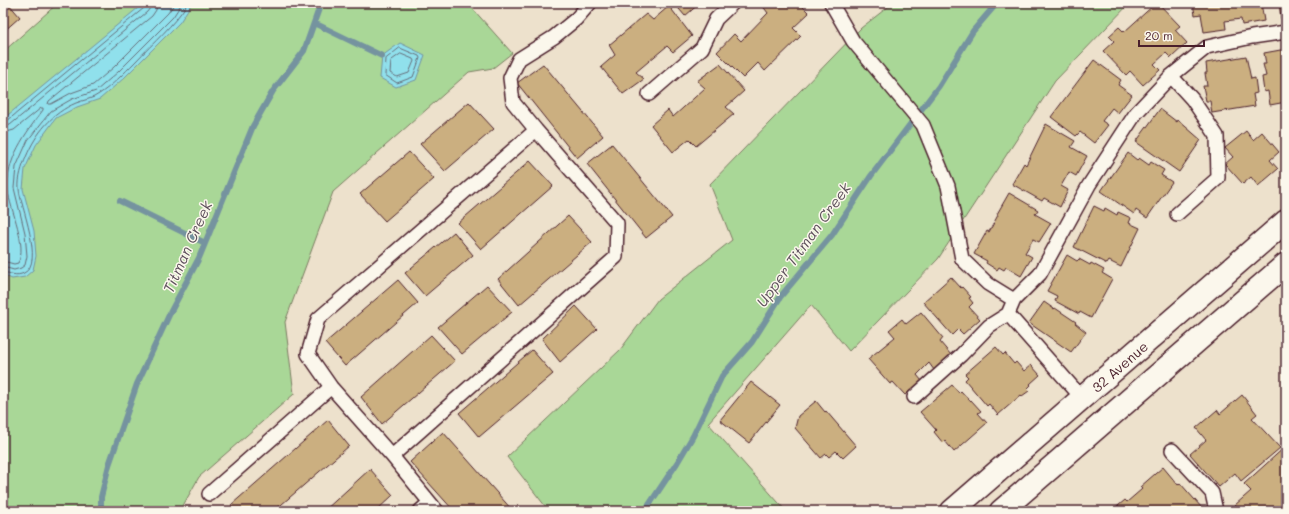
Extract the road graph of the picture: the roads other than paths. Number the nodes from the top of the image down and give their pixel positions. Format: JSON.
{"nodes":[{"id":1,"x":590,"y":3,"type":"edge"},
{"id":2,"x":733,"y":3,"type":"edge"},
{"id":3,"x":831,"y":3,"type":"edge"},
{"id":4,"x":1286,"y":32,"type":"edge"},
{"id":5,"x":1171,"y":76,"type":"junction"},
{"id":6,"x":648,"y":94,"type":"dead end"},
{"id":7,"x":536,"y":130,"type":"junction"},
{"id":8,"x":1177,"y":214,"type":"dead end"},
{"id":9,"x":1286,"y":222,"type":"edge"},
{"id":10,"x":1286,"y":264,"type":"edge"},
{"id":11,"x":1014,"y":300,"type":"junction"},
{"id":12,"x":1008,"y":314,"type":"junction"},
{"id":13,"x":331,"y":387,"type":"junction"},
{"id":14,"x":914,"y":397,"type":"dead end"},
{"id":15,"x":1083,"y":398,"type":"junction"},
{"id":16,"x":1172,"y":450,"type":"dead end"},
{"id":17,"x":392,"y":456,"type":"junction"},
{"id":18,"x":209,"y":494,"type":"dead end"},
{"id":19,"x":429,"y":508,"type":"edge"},
{"id":20,"x":952,"y":511,"type":"edge"},
{"id":21,"x":992,"y":511,"type":"edge"},
{"id":22,"x":1001,"y":511,"type":"edge"},
{"id":23,"x":1216,"y":511,"type":"edge"}],
"edges":[{"from":1,"to":7,"type":"lane"},
{"from":2,"to":6,"type":"lane"},
{"from":3,"to":11,"type":"lane"},
{"from":4,"to":5,"type":"lane"},
{"from":5,"to":8,"type":"lane"},
{"from":5,"to":11,"type":"lane"},
{"from":7,"to":13,"type":"lane"},
{"from":7,"to":17,"type":"lane"},
{"from":9,"to":15,"type":"main road","name":"32 Avenue"},
{"from":10,"to":22,"type":"main road"},
{"from":11,"to":12,"type":"lane"},
{"from":12,"to":14,"type":"lane"},
{"from":12,"to":15,"type":"lane"},
{"from":13,"to":17,"type":"lane"},
{"from":13,"to":18,"type":"lane"},
{"from":15,"to":20,"type":"main road","name":"32 Avenue"},
{"from":15,"to":21,"type":"main road"},
{"from":16,"to":23,"type":"lane"},
{"from":17,"to":19,"type":"lane"}]}
